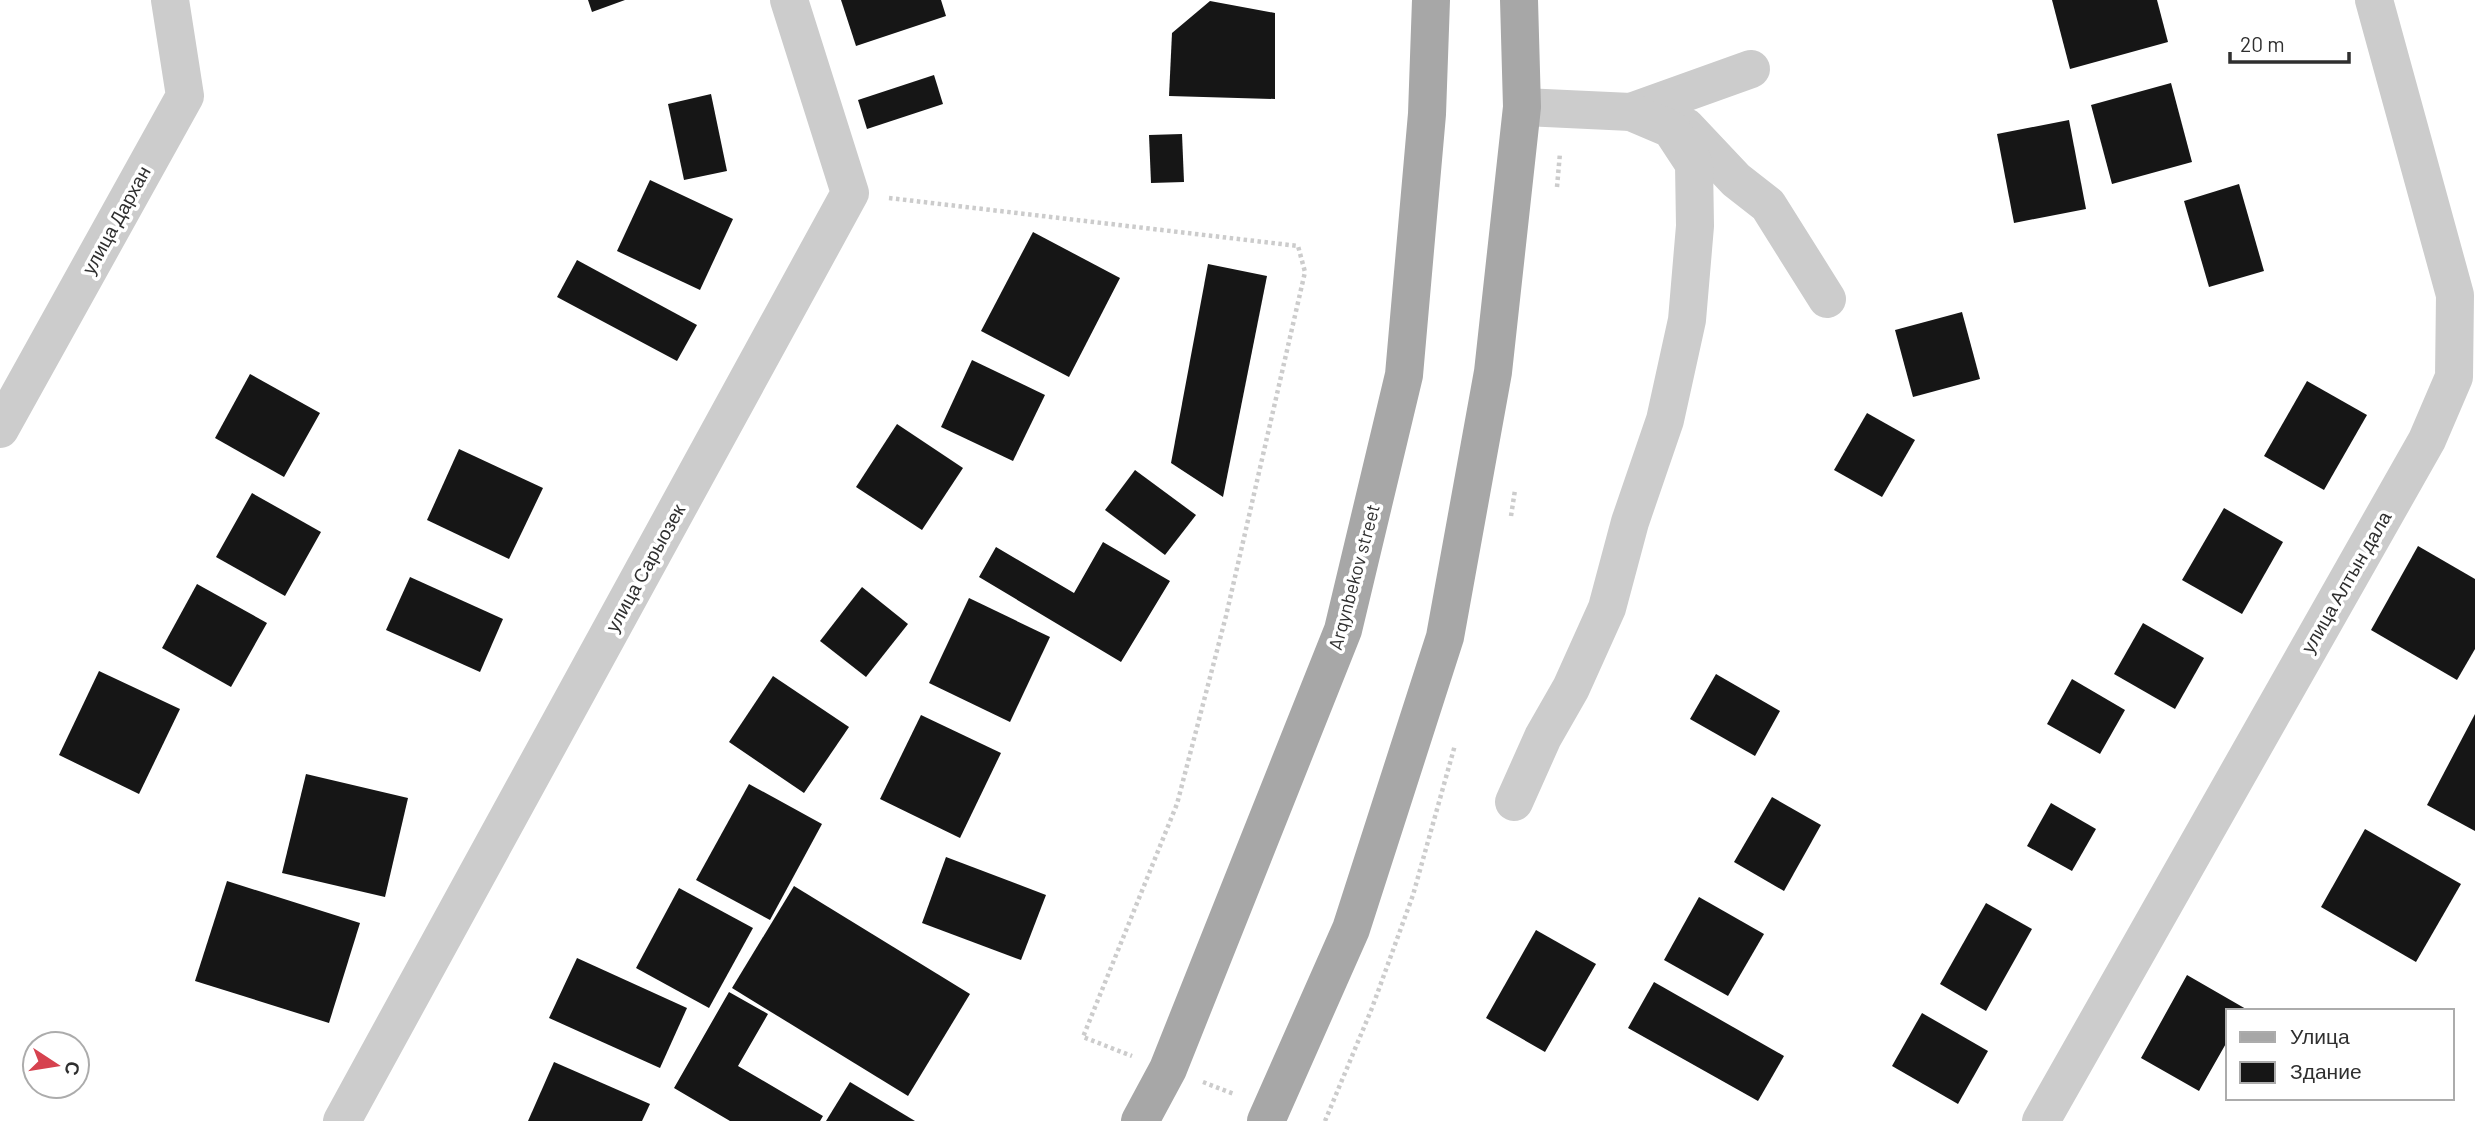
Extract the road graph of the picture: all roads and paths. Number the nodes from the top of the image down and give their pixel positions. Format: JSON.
{"nodes":[{"id":1,"x":170,"y":0,"type":"edge"},
{"id":2,"x":789,"y":0,"type":"edge"},
{"id":3,"x":1431,"y":0,"type":"edge"},
{"id":4,"x":1519,"y":0,"type":"edge"},
{"id":5,"x":2374,"y":0,"type":"edge"},
{"id":6,"x":1751,"y":69,"type":"dead end"},
{"id":7,"x":1522,"y":107,"type":"junction"},
{"id":8,"x":1631,"y":112,"type":"junction"},
{"id":9,"x":1671,"y":129,"type":"junction"},
{"id":10,"x":850,"y":193,"type":"junction"},
{"id":11,"x":1827,"y":299,"type":"dead end"},
{"id":12,"x":0,"y":429,"type":"edge"},
{"id":13,"x":1514,"y":802,"type":"dead end"},
{"id":14,"x":1168,"y":1069,"type":"junction"},
{"id":15,"x":1269,"y":1114,"type":"edge"},
{"id":16,"x":342,"y":1121,"type":"edge"},
{"id":17,"x":1140,"y":1121,"type":"edge"},
{"id":18,"x":2041,"y":1121,"type":"edge"}],
"edges":[{"from":1,"to":12,"type":"street","name":"улица Дархан"},
{"from":2,"to":10,"type":"street"},
{"from":3,"to":14,"type":"main road","name":"Arqynbekov street"},
{"from":4,"to":7,"type":"main road"},
{"from":5,"to":18,"type":"street","name":"улица Алтын дала"},
{"from":6,"to":8,"type":"street"},
{"from":7,"to":8,"type":"street"},
{"from":7,"to":15,"type":"main road"},
{"from":8,"to":9,"type":"street"},
{"from":9,"to":11,"type":"street"},
{"from":9,"to":13,"type":"street"},
{"from":10,"to":14,"type":"path"},
{"from":10,"to":16,"type":"street","name":"улица Сарыозек"},
{"from":14,"to":15,"type":"path"},
{"from":14,"to":17,"type":"main road","name":"Arqynbekov street"}]}
